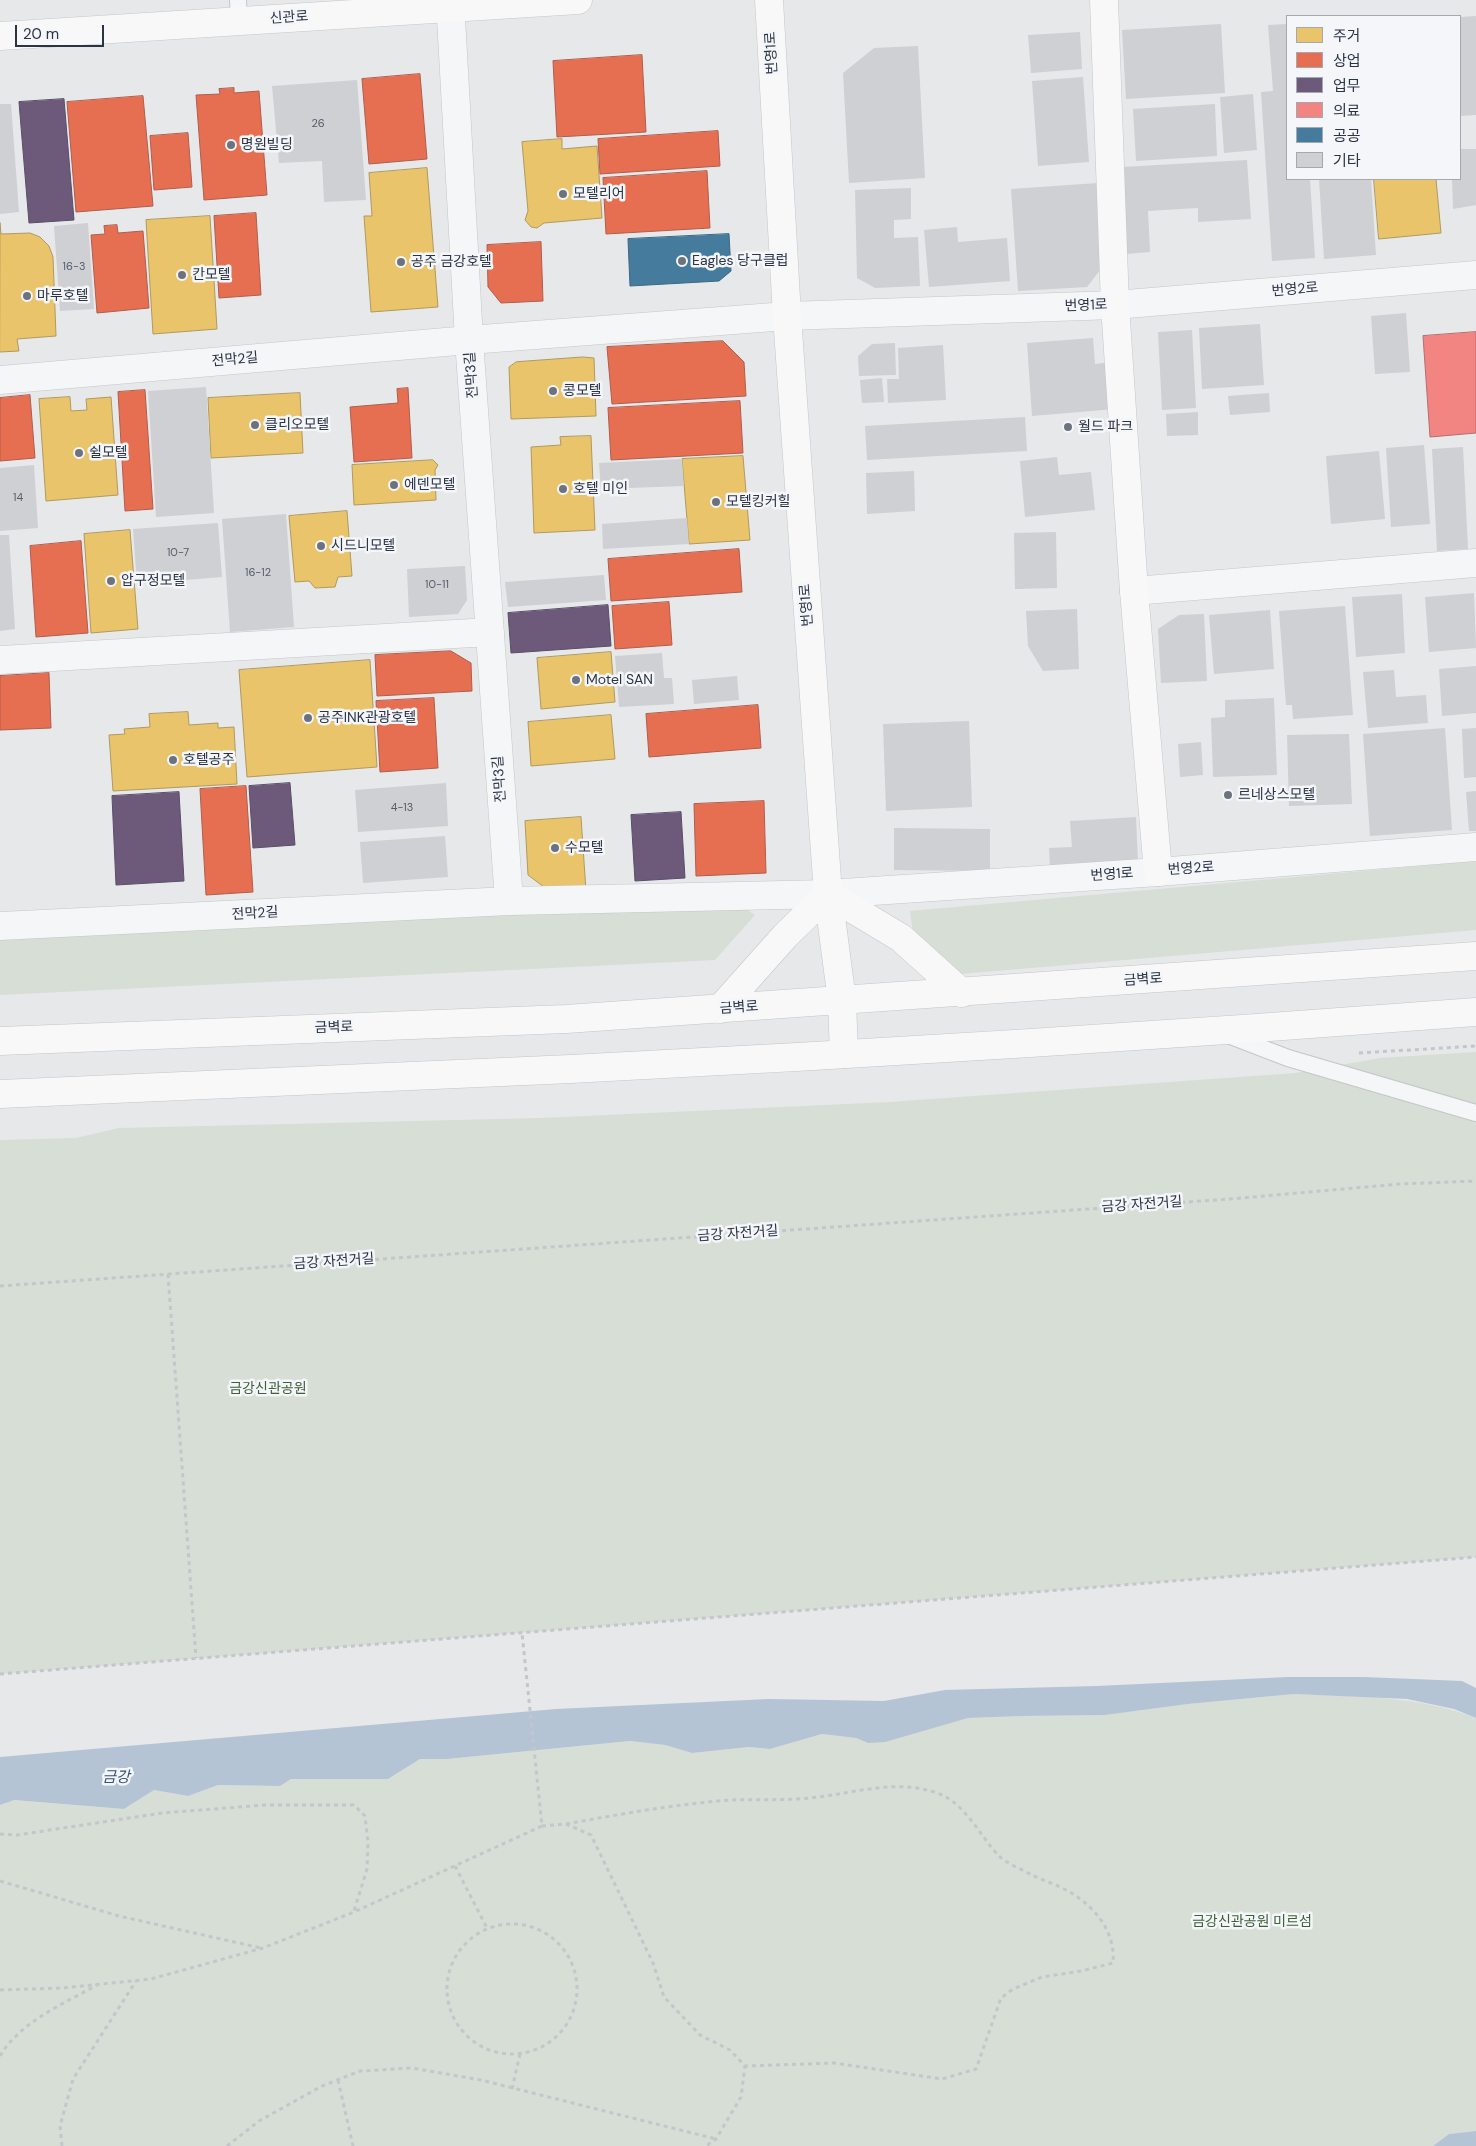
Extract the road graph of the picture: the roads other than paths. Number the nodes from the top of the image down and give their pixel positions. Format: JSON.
{"nodes":[{"id":1,"x":578,"y":0,"type":"edge"},
{"id":2,"x":769,"y":0,"type":"edge"},
{"id":3,"x":1104,"y":0,"type":"edge"},
{"id":4,"x":450,"y":4,"type":"edge"},
{"id":5,"x":239,"y":10,"type":"edge"},
{"id":6,"x":0,"y":36,"type":"edge"},
{"id":7,"x":1476,"y":275,"type":"edge"},
{"id":8,"x":1114,"y":305,"type":"junction"},
{"id":9,"x":787,"y":316,"type":"junction"},
{"id":10,"x":469,"y":340,"type":"junction"},
{"id":11,"x":0,"y":380,"type":"edge"},
{"id":12,"x":1476,"y":564,"type":"edge"},
{"id":13,"x":1134,"y":591,"type":"junction"},
{"id":14,"x":490,"y":632,"type":"junction"},
{"id":15,"x":0,"y":660,"type":"edge"},
{"id":16,"x":1476,"y":847,"type":"edge"},
{"id":17,"x":1158,"y":872,"type":"junction"},
{"id":18,"x":828,"y":894,"type":"junction"},
{"id":19,"x":509,"y":901,"type":"junction"},
{"id":20,"x":0,"y":926,"type":"edge"},
{"id":21,"x":1476,"y":956,"type":"edge"},
{"id":22,"x":962,"y":993,"type":"junction"},
{"id":23,"x":842,"y":1002,"type":"junction"},
{"id":24,"x":720,"y":1010,"type":"junction"},
{"id":25,"x":1476,"y":1012,"type":"edge"},
{"id":26,"x":1219,"y":1031,"type":"junction"},
{"id":27,"x":0,"y":1041,"type":"edge"},
{"id":28,"x":844,"y":1054,"type":"junction"},
{"id":29,"x":0,"y":1094,"type":"edge"},
{"id":30,"x":1476,"y":1113,"type":"edge"}],
"edges":[{"from":1,"to":4,"type":"main road","name":"신관로"},
{"from":2,"to":9,"type":"main road","name":"번영1로"},
{"from":3,"to":8,"type":"main road","name":"번영2로"},
{"from":4,"to":5,"type":"main road","name":"신관로"},
{"from":4,"to":10,"type":"street","name":"전막3길"},
{"from":5,"to":6,"type":"main road","name":"신관로"},
{"from":7,"to":8,"type":"street","name":"번영2로"},
{"from":8,"to":9,"type":"street","name":"번영1로"},
{"from":8,"to":13,"type":"main road","name":"번영2로"},
{"from":9,"to":10,"type":"street","name":"전막3길"},
{"from":9,"to":18,"type":"main road","name":"번영1로"},
{"from":10,"to":11,"type":"street","name":"전막2길"},
{"from":10,"to":14,"type":"street","name":"전막3길"},
{"from":12,"to":13,"type":"street"},
{"from":13,"to":17,"type":"main road","name":"번영2로"},
{"from":14,"to":15,"type":"street"},
{"from":14,"to":19,"type":"street","name":"전막3길"},
{"from":16,"to":17,"type":"street","name":"번영2로"},
{"from":17,"to":18,"type":"street","name":"번영1로"},
{"from":18,"to":19,"type":"street"},
{"from":18,"to":22,"type":"main road"},
{"from":18,"to":23,"type":"main road","name":"번영1로"},
{"from":18,"to":24,"type":"main road"},
{"from":19,"to":20,"type":"street","name":"전막2길"},
{"from":21,"to":22,"type":"main road","name":"금벽로"},
{"from":22,"to":23,"type":"main road","name":"금벽로"},
{"from":23,"to":24,"type":"main road","name":"금벽로"},
{"from":23,"to":28,"type":"main road","name":"번영1로"},
{"from":24,"to":27,"type":"main road","name":"금벽로"},
{"from":25,"to":26,"type":"main road"},
{"from":26,"to":28,"type":"main road"},
{"from":26,"to":30,"type":"lane"},
{"from":28,"to":29,"type":"main road"}]}
